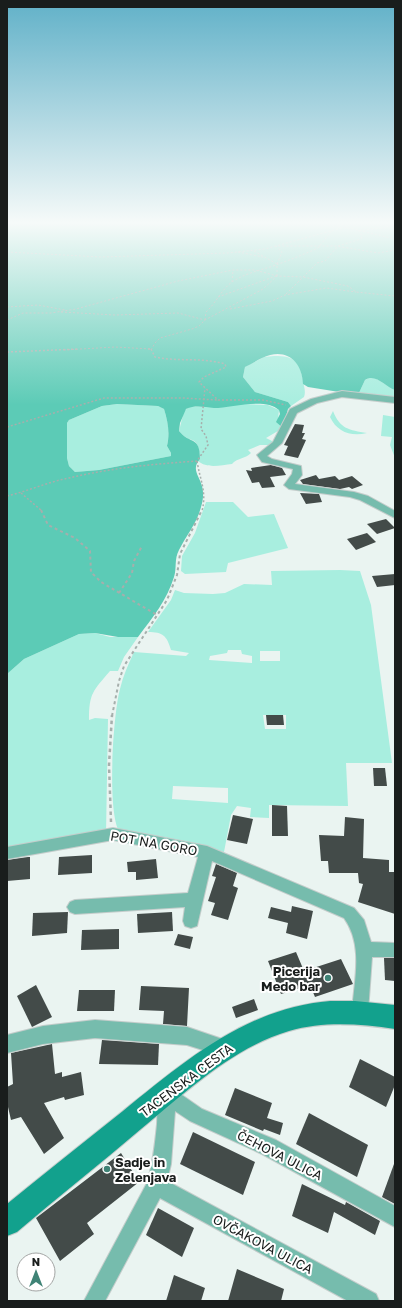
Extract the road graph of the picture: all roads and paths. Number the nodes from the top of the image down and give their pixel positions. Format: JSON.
{"nodes":[{"id":1,"x":170,"y":283,"type":"edge"},
{"id":2,"x":231,"y":283,"type":"edge"},
{"id":3,"x":257,"y":283,"type":"edge"},
{"id":4,"x":270,"y":283,"type":"edge"},
{"id":5,"x":297,"y":283,"type":"edge"},
{"id":6,"x":333,"y":283,"type":"edge"},
{"id":7,"x":356,"y":292,"type":"junction"},
{"id":8,"x":285,"y":295,"type":"junction"},
{"id":9,"x":395,"y":296,"type":"edge"},
{"id":10,"x":217,"y":297,"type":"junction"},
{"id":11,"x":7,"y":307,"type":"edge"},
{"id":12,"x":226,"y":310,"type":"junction"},
{"id":13,"x":66,"y":311,"type":"junction"},
{"id":14,"x":58,"y":312,"type":"junction"},
{"id":15,"x":7,"y":320,"type":"edge"},
{"id":16,"x":205,"y":320,"type":"junction"},
{"id":17,"x":151,"y":349,"type":"junction"},
{"id":18,"x":7,"y":352,"type":"edge"},
{"id":19,"x":205,"y":388,"type":"junction"},
{"id":20,"x":204,"y":399,"type":"junction"},
{"id":21,"x":218,"y":400,"type":"junction"},
{"id":22,"x":395,"y":400,"type":"edge"},
{"id":23,"x":292,"y":411,"type":"junction"},
{"id":24,"x":7,"y":427,"type":"edge"},
{"id":25,"x":197,"y":461,"type":"junction"},
{"id":26,"x":21,"y":493,"type":"junction"},
{"id":27,"x":7,"y":496,"type":"edge"},
{"id":28,"x":395,"y":515,"type":"edge"},
{"id":29,"x":142,"y":546,"type":"dead end"},
{"id":30,"x":119,"y":593,"type":"junction"},
{"id":31,"x":157,"y":615,"type":"junction"},
{"id":32,"x":112,"y":834,"type":"junction"},
{"id":33,"x":207,"y":852,"type":"junction"},
{"id":34,"x":7,"y":853,"type":"edge"},
{"id":35,"x":194,"y":900,"type":"junction"},
{"id":36,"x":75,"y":907,"type":"dead end"},
{"id":37,"x":191,"y":921,"type":"dead end"},
{"id":38,"x":364,"y":949,"type":"junction"},
{"id":39,"x":395,"y":950,"type":"edge"},
{"id":40,"x":360,"y":1012,"type":"junction"},
{"id":41,"x":395,"y":1017,"type":"edge"},
{"id":42,"x":7,"y":1044,"type":"edge"},
{"id":43,"x":225,"y":1048,"type":"junction"},
{"id":44,"x":166,"y":1093,"type":"junction"},
{"id":45,"x":156,"y":1186,"type":"junction"},
{"id":46,"x":395,"y":1217,"type":"edge"},
{"id":47,"x":7,"y":1222,"type":"edge"},
{"id":48,"x":94,"y":1301,"type":"edge"},
{"id":49,"x":369,"y":1301,"type":"edge"}],
"edges":[{"from":1,"to":13,"type":"path"},
{"from":2,"to":10,"type":"path"},
{"from":3,"to":10,"type":"path"},
{"from":4,"to":12,"type":"path"},
{"from":5,"to":8,"type":"path"},
{"from":6,"to":7,"type":"path"},
{"from":7,"to":8,"type":"path"},
{"from":7,"to":9,"type":"path"},
{"from":8,"to":12,"type":"path"},
{"from":10,"to":16,"type":"path"},
{"from":11,"to":13,"type":"path"},
{"from":12,"to":16,"type":"path"},
{"from":13,"to":14,"type":"path"},
{"from":14,"to":15,"type":"path"},
{"from":14,"to":16,"type":"path"},
{"from":16,"to":17,"type":"path"},
{"from":17,"to":18,"type":"path"},
{"from":17,"to":19,"type":"path"},
{"from":19,"to":20,"type":"path"},
{"from":19,"to":21,"type":"path"},
{"from":20,"to":21,"type":"path"},
{"from":20,"to":24,"type":"path"},
{"from":20,"to":25,"type":"path"},
{"from":21,"to":23,"type":"path"},
{"from":22,"to":23,"type":"street"},
{"from":23,"to":28,"type":"street"},
{"from":25,"to":26,"type":"path"},
{"from":25,"to":31,"type":"path"},
{"from":26,"to":27,"type":"path"},
{"from":26,"to":30,"type":"path"},
{"from":29,"to":30,"type":"path"},
{"from":30,"to":31,"type":"path"},
{"from":31,"to":32,"type":"path"},
{"from":32,"to":33,"type":"street","name":"POT NA GORO"},
{"from":32,"to":34,"type":"street","name":"POT NA GORO"},
{"from":33,"to":35,"type":"street","name":"POT NA GORO"},
{"from":33,"to":38,"type":"street","name":"POT NA GORO"},
{"from":35,"to":36,"type":"street"},
{"from":35,"to":37,"type":"street","name":"POT NA GORO"},
{"from":38,"to":39,"type":"street"},
{"from":38,"to":40,"type":"street","name":"POT NA GORO"},
{"from":40,"to":41,"type":"main road","name":"TACENSKA CESTA"},
{"from":40,"to":43,"type":"main road","name":"TACENSKA CESTA"},
{"from":42,"to":43,"type":"street"},
{"from":43,"to":44,"type":"main road","name":"TACENSKA CESTA"},
{"from":44,"to":45,"type":"street"},
{"from":44,"to":46,"type":"street","name":"ČEHOVA ULICA"},
{"from":44,"to":47,"type":"main road","name":"TACENSKA CESTA"},
{"from":45,"to":48,"type":"street"},
{"from":45,"to":49,"type":"street","name":"OVČAKOVA ULICA"}]}
